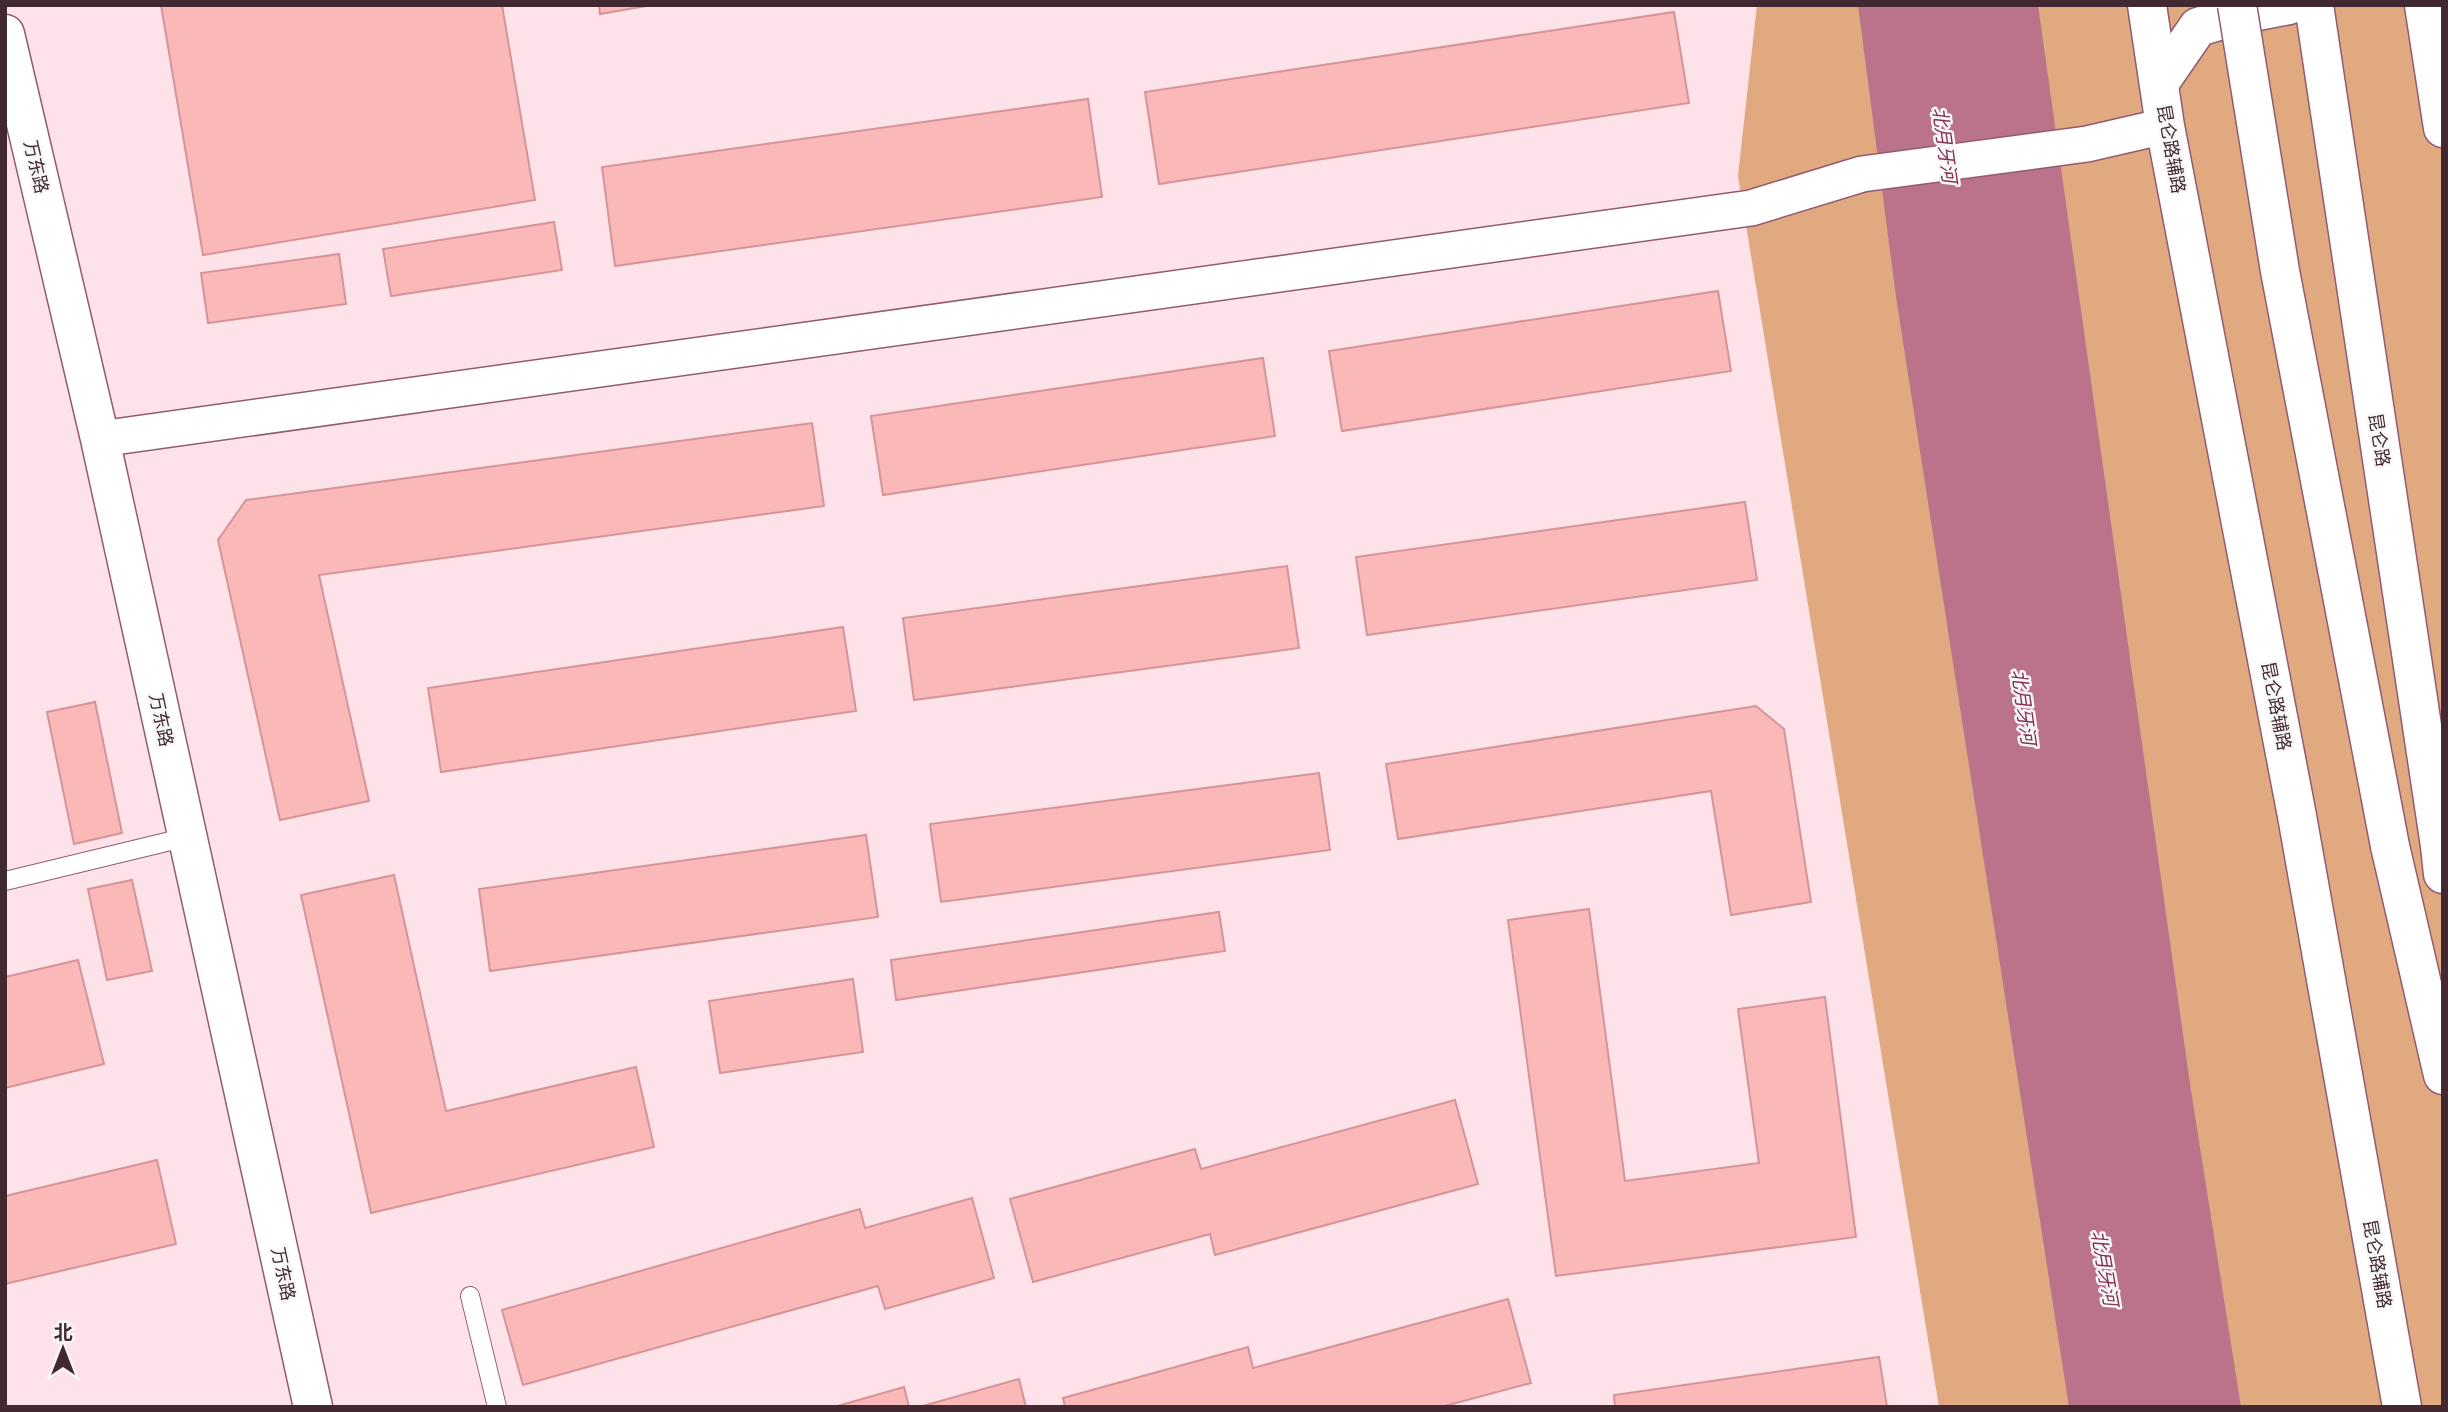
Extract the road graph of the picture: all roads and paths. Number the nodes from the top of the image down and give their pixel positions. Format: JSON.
{"nodes":[{"id":1,"x":2147,"y":5,"type":"edge"},
{"id":2,"x":2236,"y":5,"type":"edge"},
{"id":3,"x":2289,"y":5,"type":"edge"},
{"id":4,"x":2314,"y":5,"type":"edge"},
{"id":5,"x":2424,"y":5,"type":"edge"},
{"id":6,"x":5,"y":34,"type":"edge"},
{"id":7,"x":2160,"y":82,"type":"junction"},
{"id":8,"x":2165,"y":126,"type":"junction"},
{"id":9,"x":2443,"y":128,"type":"edge"},
{"id":10,"x":100,"y":439,"type":"junction"},
{"id":11,"x":187,"y":837,"type":"junction"},
{"id":12,"x":2442,"y":860,"type":"edge"},
{"id":13,"x":5,"y":881,"type":"edge"},
{"id":14,"x":2443,"y":1075,"type":"edge"},
{"id":15,"x":470,"y":1296,"type":"dead end"},
{"id":16,"x":313,"y":1407,"type":"edge"},
{"id":17,"x":497,"y":1407,"type":"edge"},
{"id":18,"x":2402,"y":1407,"type":"edge"}],
"edges":[{"from":1,"to":7,"type":"main road","name":"昆仑路辅路"},
{"from":2,"to":14,"type":"main road","bridge":true},
{"from":3,"to":7,"type":"main road"},
{"from":4,"to":12,"type":"main road","name":"昆仑路"},
{"from":5,"to":9,"type":"main road"},
{"from":6,"to":10,"type":"main road","name":"万东路"},
{"from":7,"to":8,"type":"main road","name":"昆仑路辅路"},
{"from":8,"to":10,"type":"street"},
{"from":8,"to":18,"type":"main road","name":"昆仑路辅路"},
{"from":10,"to":11,"type":"main road","name":"万东路"},
{"from":11,"to":13,"type":"lane"},
{"from":11,"to":16,"type":"main road","name":"万东路"},
{"from":15,"to":17,"type":"lane"}]}
